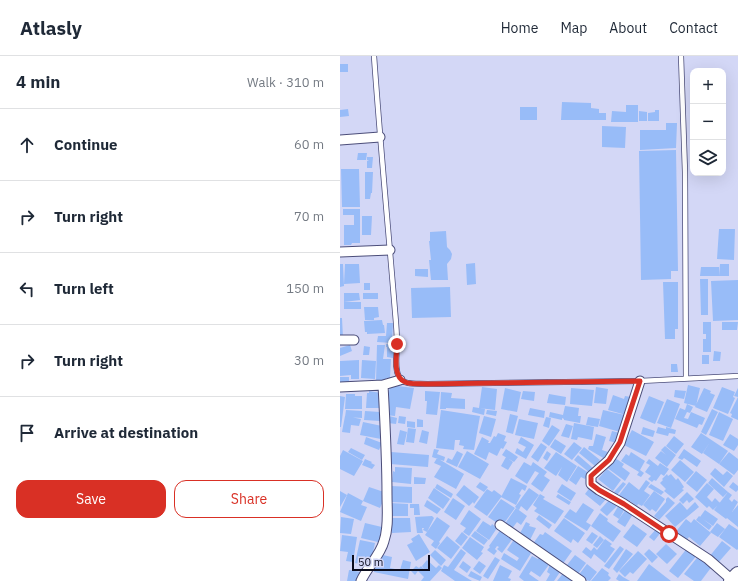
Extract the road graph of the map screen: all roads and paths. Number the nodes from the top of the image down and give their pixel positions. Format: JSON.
{"nodes":[{"id":1,"x":374,"y":56,"type":"edge"},
{"id":2,"x":681,"y":56,"type":"edge"},
{"id":3,"x":380,"y":137,"type":"junction"},
{"id":4,"x":340,"y":140,"type":"edge"},
{"id":5,"x":390,"y":250,"type":"junction"},
{"id":6,"x":340,"y":252,"type":"edge"},
{"id":7,"x":340,"y":340,"type":"edge"},
{"id":8,"x":354,"y":340,"type":"dead end"},
{"id":9,"x":738,"y":376,"type":"edge"},
{"id":10,"x":686,"y":378,"type":"junction"},
{"id":11,"x":400,"y":380,"type":"junction"},
{"id":12,"x":640,"y":381,"type":"junction"},
{"id":13,"x":383,"y":385,"type":"junction"},
{"id":14,"x":340,"y":387,"type":"edge"},
{"id":15,"x":500,"y":525,"type":"dead end"},
{"id":16,"x":734,"y":578,"type":"edge"},
{"id":17,"x":361,"y":581,"type":"edge"},
{"id":18,"x":580,"y":581,"type":"edge"}],
"edges":[{"from":1,"to":3,"type":"lane"},
{"from":2,"to":10,"type":"lane"},
{"from":3,"to":4,"type":"street"},
{"from":3,"to":5,"type":"lane"},
{"from":5,"to":6,"type":"street"},
{"from":5,"to":11,"type":"lane"},
{"from":7,"to":8,"type":"street"},
{"from":9,"to":10,"type":"lane"},
{"from":10,"to":12,"type":"lane"},
{"from":11,"to":12,"type":"lane"},
{"from":11,"to":13,"type":"street"},
{"from":12,"to":16,"type":"street"},
{"from":13,"to":14,"type":"street"},
{"from":13,"to":17,"type":"street"},
{"from":15,"to":18,"type":"street"}]}
